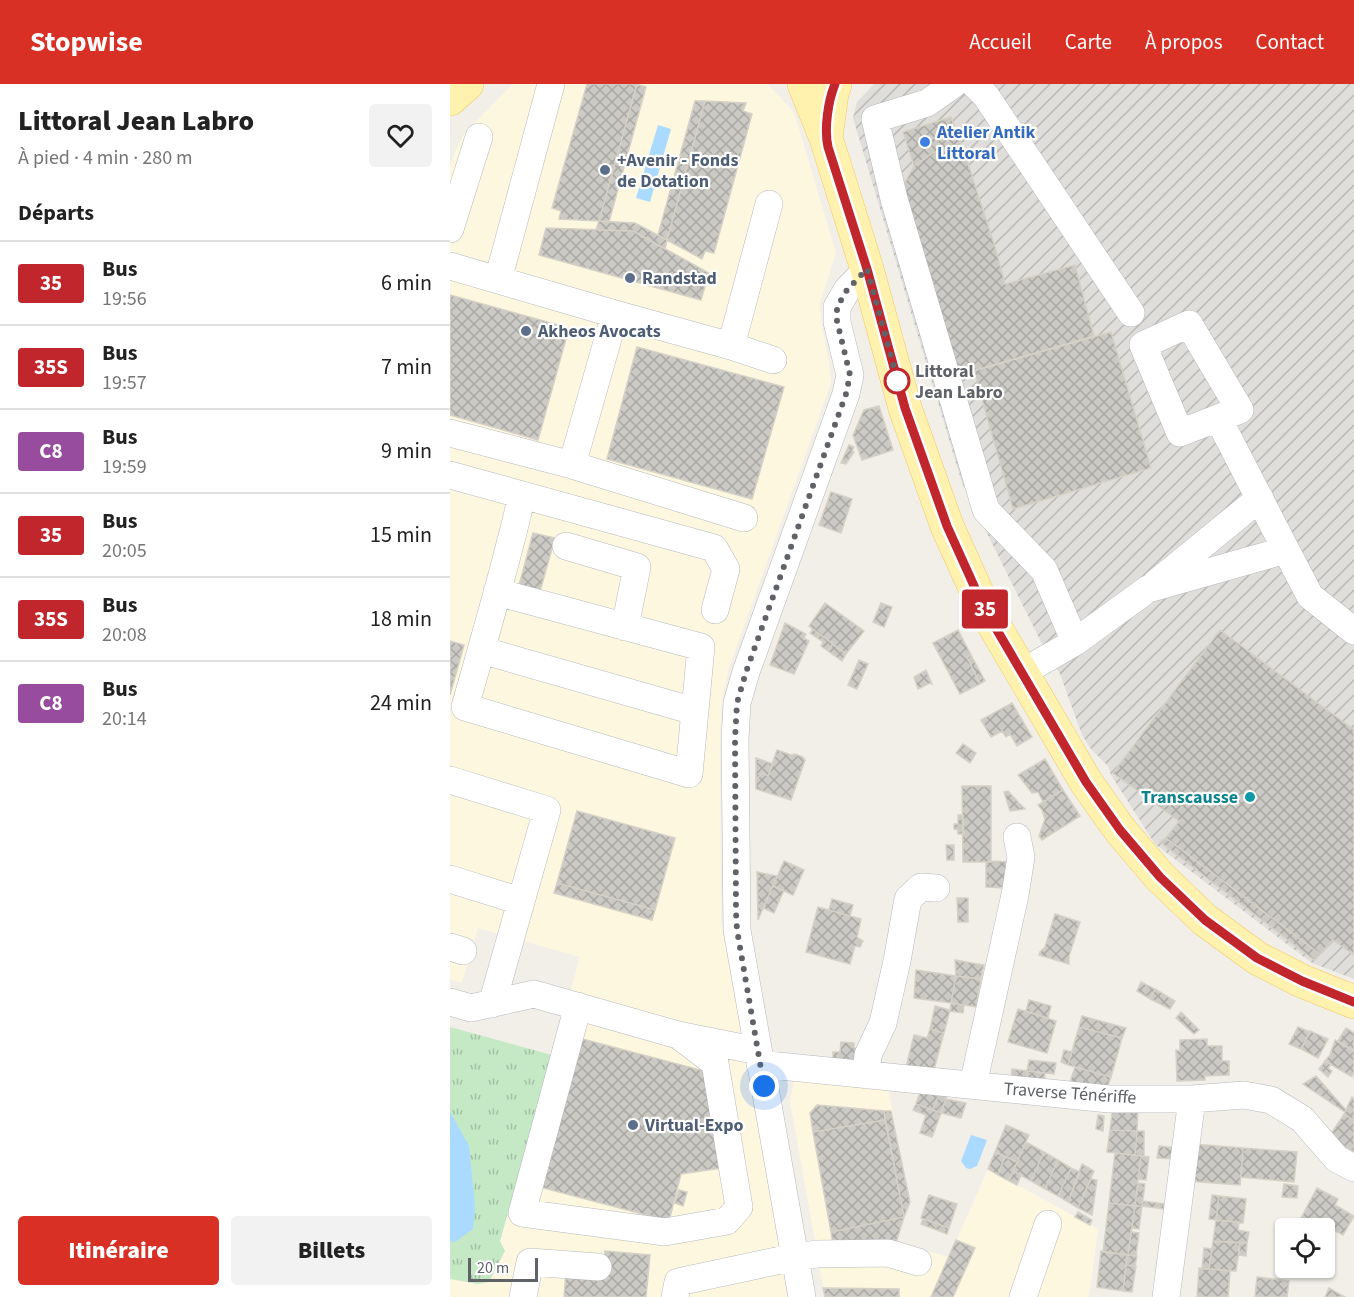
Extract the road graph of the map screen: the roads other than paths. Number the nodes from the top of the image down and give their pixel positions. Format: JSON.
{"nodes":[{"id":1,"x":467,"y":84,"type":"edge"},
{"id":2,"x":551,"y":84,"type":"edge"},
{"id":3,"x":804,"y":84,"type":"edge"},
{"id":4,"x":836,"y":84,"type":"edge"},
{"id":5,"x":954,"y":84,"type":"edge"},
{"id":6,"x":974,"y":84,"type":"edge"},
{"id":7,"x":450,"y":99,"type":"edge"},
{"id":8,"x":479,"y":137,"type":"dead end"},
{"id":9,"x":826,"y":138,"type":"junction"},
{"id":10,"x":769,"y":204,"type":"dead end"},
{"id":11,"x":450,"y":229,"type":"edge"},
{"id":12,"x":450,"y":266,"type":"edge"},
{"id":13,"x":867,"y":269,"type":"junction"},
{"id":14,"x":498,"y":280,"type":"junction"},
{"id":15,"x":1131,"y":313,"type":"dead end"},
{"id":16,"x":615,"y":314,"type":"junction"},
{"id":17,"x":731,"y":346,"type":"junction"},
{"id":18,"x":773,"y":360,"type":"dead end"},
{"id":19,"x":1218,"y":418,"type":"dead end"},
{"id":20,"x":450,"y":433,"type":"edge"},
{"id":21,"x":572,"y":465,"type":"junction"},
{"id":22,"x":450,"y":475,"type":"edge"},
{"id":23,"x":522,"y":495,"type":"junction"},
{"id":24,"x":1260,"y":498,"type":"junction"},
{"id":25,"x":744,"y":518,"type":"dead end"},
{"id":26,"x":566,"y":546,"type":"dead end"},
{"id":27,"x":1286,"y":550,"type":"junction"},
{"id":28,"x":1148,"y":589,"type":"junction"},
{"id":29,"x":497,"y":592,"type":"junction"},
{"id":30,"x":715,"y":610,"type":"dead end"},
{"id":31,"x":625,"y":627,"type":"junction"},
{"id":32,"x":1354,"y":631,"type":"edge"},
{"id":33,"x":1075,"y":642,"type":"junction"},
{"id":34,"x":481,"y":651,"type":"junction"},
{"id":35,"x":1023,"y":672,"type":"junction"},
{"id":36,"x":458,"y":711,"type":"edge"},
{"id":37,"x":694,"y":711,"type":"junction"},
{"id":38,"x":450,"y":780,"type":"edge"},
{"id":39,"x":1017,"y":837,"type":"dead end"},
{"id":40,"x":450,"y":879,"type":"edge"},
{"id":41,"x":936,"y":888,"type":"dead end"},
{"id":42,"x":520,"y":901,"type":"junction"},
{"id":43,"x":450,"y":1002,"type":"edge"},
{"id":44,"x":1354,"y":1002,"type":"edge"},
{"id":45,"x":492,"y":1004,"type":"junction"},
{"id":46,"x":572,"y":1004,"type":"junction"},
{"id":47,"x":678,"y":1035,"type":"junction"},
{"id":48,"x":759,"y":1058,"type":"junction"},
{"id":49,"x":866,"y":1075,"type":"junction"},
{"id":50,"x":973,"y":1085,"type":"junction"},
{"id":51,"x":1192,"y":1099,"type":"junction"},
{"id":52,"x":1354,"y":1168,"type":"edge"},
{"id":53,"x":1048,"y":1224,"type":"dead end"},
{"id":54,"x":795,"y":1257,"type":"junction"},
{"id":55,"x":918,"y":1262,"type":"dead end"},
{"id":56,"x":598,"y":1266,"type":"dead end"},
{"id":57,"x":523,"y":1297,"type":"edge"},
{"id":58,"x":675,"y":1297,"type":"edge"},
{"id":59,"x":802,"y":1297,"type":"edge"},
{"id":60,"x":1023,"y":1297,"type":"edge"},
{"id":61,"x":1166,"y":1297,"type":"edge"}],
"edges":[{"from":1,"to":7,"type":"main road"},
{"from":2,"to":14,"type":"street"},
{"from":3,"to":9,"type":"main road"},
{"from":4,"to":9,"type":"main road"},
{"from":5,"to":33,"type":"street"},
{"from":6,"to":15,"type":"street"},
{"from":8,"to":11,"type":"street"},
{"from":9,"to":13,"type":"main road"},
{"from":10,"to":17,"type":"street"},
{"from":12,"to":14,"type":"street"},
{"from":13,"to":35,"type":"main road"},
{"from":13,"to":48,"type":"street"},
{"from":14,"to":16,"type":"street"},
{"from":16,"to":17,"type":"street"},
{"from":16,"to":21,"type":"street"},
{"from":17,"to":18,"type":"street"},
{"from":19,"to":24,"type":"street"},
{"from":20,"to":21,"type":"street"},
{"from":21,"to":25,"type":"street"},
{"from":22,"to":23,"type":"street"},
{"from":23,"to":29,"type":"street"},
{"from":23,"to":30,"type":"street"},
{"from":24,"to":27,"type":"street"},
{"from":24,"to":28,"type":"street"},
{"from":26,"to":31,"type":"street"},
{"from":27,"to":28,"type":"street"},
{"from":27,"to":32,"type":"street"},
{"from":28,"to":33,"type":"street"},
{"from":29,"to":31,"type":"street"},
{"from":29,"to":34,"type":"street"},
{"from":31,"to":37,"type":"street"},
{"from":33,"to":35,"type":"street"},
{"from":34,"to":36,"type":"street"},
{"from":34,"to":37,"type":"street"},
{"from":35,"to":44,"type":"main road"},
{"from":36,"to":37,"type":"street"},
{"from":38,"to":42,"type":"street"},
{"from":39,"to":50,"type":"street"},
{"from":40,"to":42,"type":"street"},
{"from":41,"to":49,"type":"street"},
{"from":42,"to":45,"type":"street"},
{"from":43,"to":45,"type":"street","name":"Traverse Ténériffe"},
{"from":45,"to":46,"type":"street","name":"Traverse Ténériffe"},
{"from":46,"to":47,"type":"street","name":"Traverse Ténériffe"},
{"from":46,"to":47,"type":"street"},
{"from":47,"to":48,"type":"street","name":"Traverse Ténériffe"},
{"from":48,"to":49,"type":"street","name":"Traverse Ténériffe"},
{"from":48,"to":54,"type":"street"},
{"from":49,"to":50,"type":"street","name":"Traverse Ténériffe"},
{"from":50,"to":51,"type":"street","name":"Traverse Ténériffe"},
{"from":51,"to":52,"type":"street","name":"Traverse Ténériffe"},
{"from":51,"to":61,"type":"street"},
{"from":53,"to":60,"type":"street"},
{"from":54,"to":55,"type":"street"},
{"from":54,"to":58,"type":"street"},
{"from":54,"to":59,"type":"street"},
{"from":56,"to":57,"type":"street"}]}
